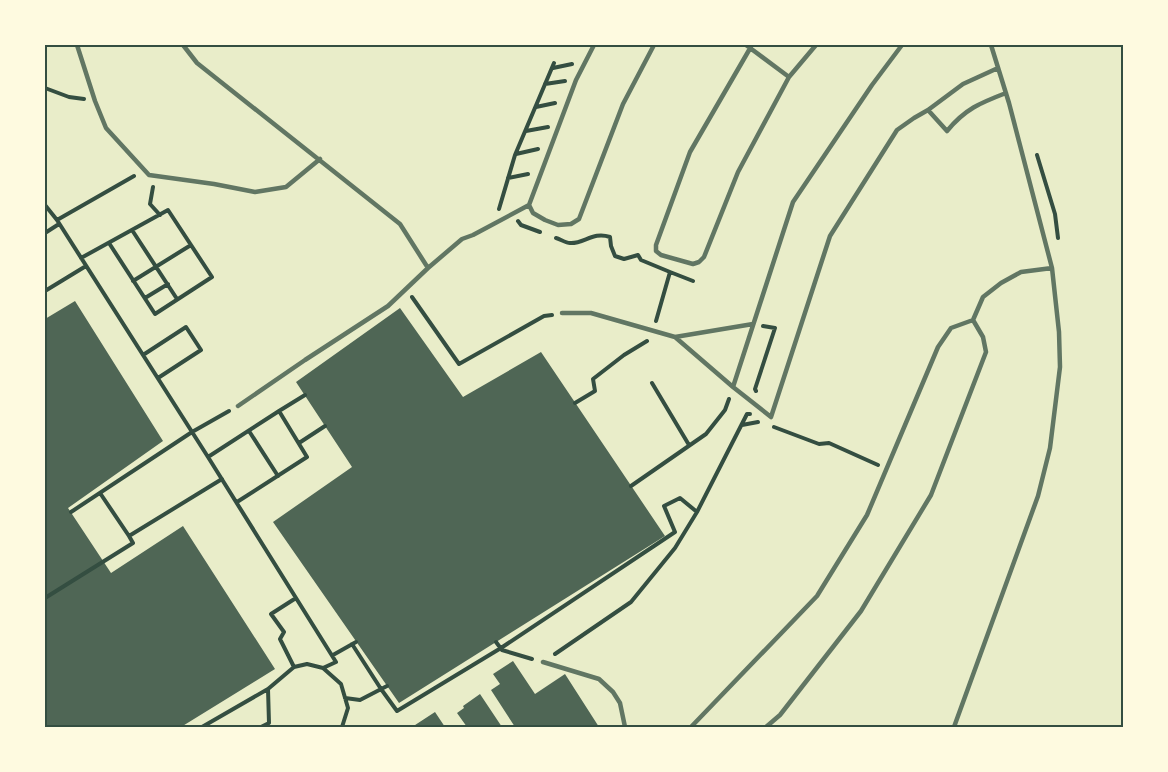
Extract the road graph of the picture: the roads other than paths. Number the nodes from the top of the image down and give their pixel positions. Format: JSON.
{"nodes":[{"id":1,"x":77,"y":45,"type":"edge"},
{"id":2,"x":183,"y":45,"type":"edge"},
{"id":3,"x":594,"y":45,"type":"edge"},
{"id":4,"x":654,"y":45,"type":"edge"},
{"id":5,"x":816,"y":45,"type":"edge"},
{"id":6,"x":902,"y":45,"type":"edge"},
{"id":7,"x":991,"y":45,"type":"edge"},
{"id":8,"x":749,"y":46,"type":"edge"},
{"id":9,"x":998,"y":68,"type":"junction"},
{"id":10,"x":789,"y":77,"type":"junction"},
{"id":11,"x":1006,"y":93,"type":"junction"},
{"id":12,"x":928,"y":110,"type":"junction"},
{"id":13,"x":320,"y":159,"type":"junction"},
{"id":14,"x":529,"y":205,"type":"junction"},
{"id":15,"x":428,"y":268,"type":"junction"},
{"id":16,"x":1052,"y":268,"type":"junction"},
{"id":17,"x":562,"y":313,"type":"road end"},
{"id":18,"x":973,"y":320,"type":"junction"},
{"id":19,"x":753,"y":324,"type":"junction"},
{"id":20,"x":675,"y":337,"type":"junction"},
{"id":21,"x":733,"y":387,"type":"junction"},
{"id":22,"x":238,"y":406,"type":"road end"},
{"id":23,"x":543,"y":662,"type":"road end"},
{"id":24,"x":625,"y":727,"type":"edge"},
{"id":25,"x":691,"y":727,"type":"edge"},
{"id":26,"x":766,"y":727,"type":"edge"},
{"id":27,"x":954,"y":727,"type":"edge"}],
"edges":[{"from":1,"to":13,"type":"lane"},
{"from":2,"to":13,"type":"lane"},
{"from":3,"to":14,"type":"lane"},
{"from":4,"to":14,"type":"lane"},
{"from":5,"to":10,"type":"lane"},
{"from":6,"to":19,"type":"lane"},
{"from":7,"to":9,"type":"lane"},
{"from":8,"to":10,"type":"lane"},
{"from":8,"to":10,"type":"lane"},
{"from":9,"to":11,"type":"lane"},
{"from":9,"to":12,"type":"lane"},
{"from":11,"to":12,"type":"lane"},
{"from":11,"to":16,"type":"lane"},
{"from":12,"to":21,"type":"lane"},
{"from":13,"to":15,"type":"lane"},
{"from":14,"to":15,"type":"lane"},
{"from":15,"to":22,"type":"lane"},
{"from":16,"to":18,"type":"lane"},
{"from":16,"to":27,"type":"lane"},
{"from":17,"to":20,"type":"lane"},
{"from":18,"to":25,"type":"lane"},
{"from":18,"to":26,"type":"lane"},
{"from":19,"to":20,"type":"lane"},
{"from":19,"to":21,"type":"lane"},
{"from":20,"to":21,"type":"lane"},
{"from":23,"to":24,"type":"lane"}]}
